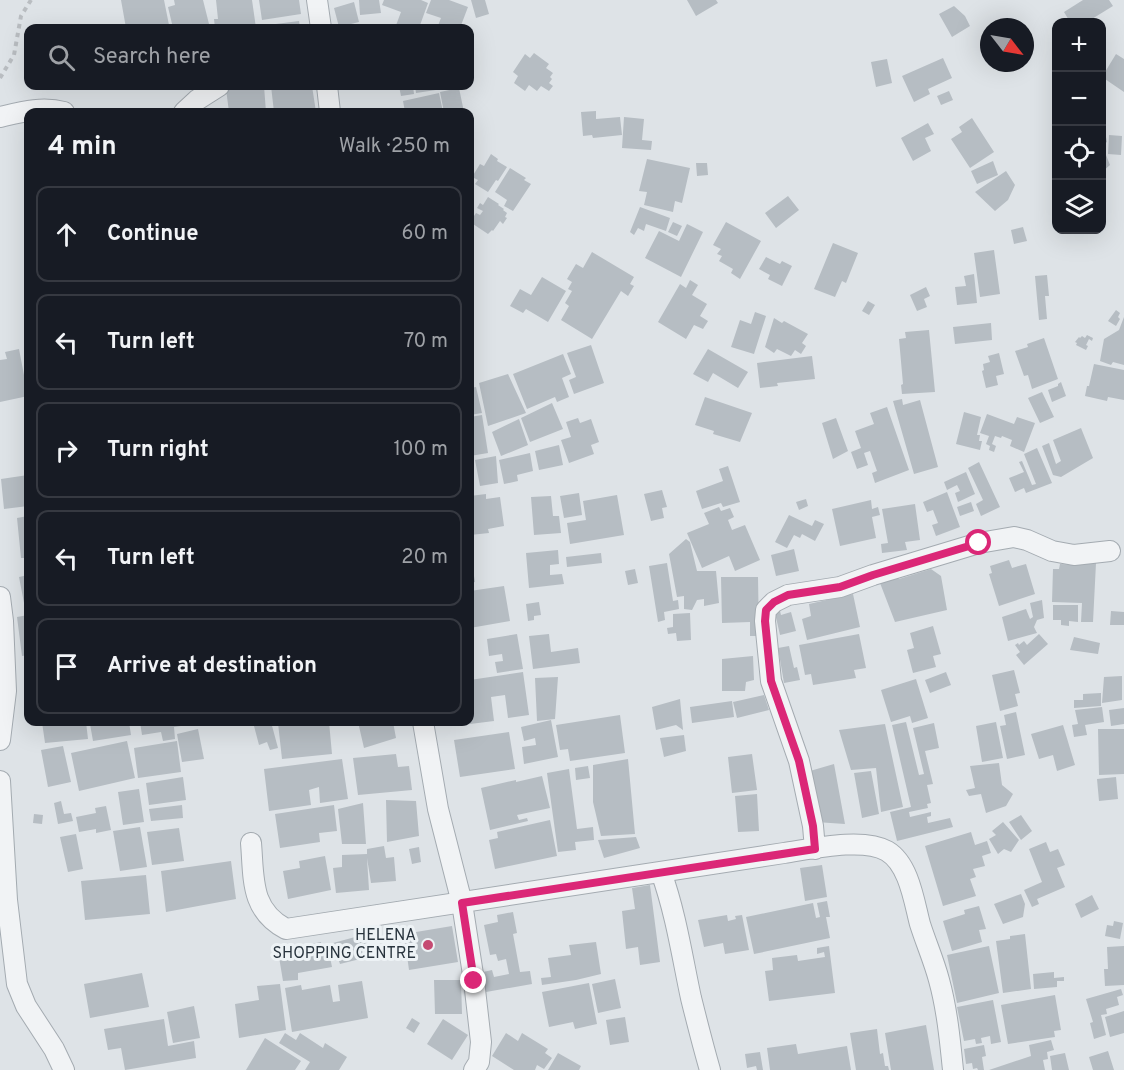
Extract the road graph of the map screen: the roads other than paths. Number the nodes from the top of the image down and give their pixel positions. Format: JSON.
{"nodes":[{"id":1,"x":317,"y":0,"type":"edge"},
{"id":2,"x":320,"y":24,"type":"edge"},
{"id":3,"x":213,"y":90,"type":"edge"},
{"id":4,"x":327,"y":90,"type":"edge"},
{"id":5,"x":188,"y":108,"type":"edge"},
{"id":6,"x":330,"y":108,"type":"edge"},
{"id":7,"x":24,"y":111,"type":"edge"},
{"id":8,"x":0,"y":117,"type":"edge"},
{"id":9,"x":1110,"y":551,"type":"dead end"},
{"id":10,"x":0,"y":597,"type":"edge"},
{"id":11,"x":424,"y":726,"type":"edge"},
{"id":12,"x":0,"y":740,"type":"edge"},
{"id":13,"x":0,"y":781,"type":"edge"},
{"id":14,"x":251,"y":843,"type":"dead end"},
{"id":15,"x":815,"y":849,"type":"junction"},
{"id":16,"x":662,"y":872,"type":"junction"},
{"id":17,"x":462,"y":903,"type":"junction"},
{"id":18,"x":8,"y":989,"type":"edge"},
{"id":19,"x":64,"y":1070,"type":"edge"},
{"id":20,"x":474,"y":1070,"type":"edge"},
{"id":21,"x":710,"y":1070,"type":"edge"},
{"id":22,"x":953,"y":1070,"type":"edge"}],
"edges":[{"from":1,"to":2,"type":"street"},
{"from":3,"to":5,"type":"street"},
{"from":4,"to":6,"type":"street"},
{"from":7,"to":8,"type":"street"},
{"from":9,"to":15,"type":"street"},
{"from":10,"to":12,"type":"street"},
{"from":11,"to":17,"type":"street"},
{"from":13,"to":18,"type":"street"},
{"from":14,"to":17,"type":"street"},
{"from":15,"to":16,"type":"street"},
{"from":15,"to":22,"type":"street"},
{"from":16,"to":17,"type":"street"},
{"from":16,"to":21,"type":"street"},
{"from":17,"to":20,"type":"street"},
{"from":18,"to":19,"type":"street"}]}
